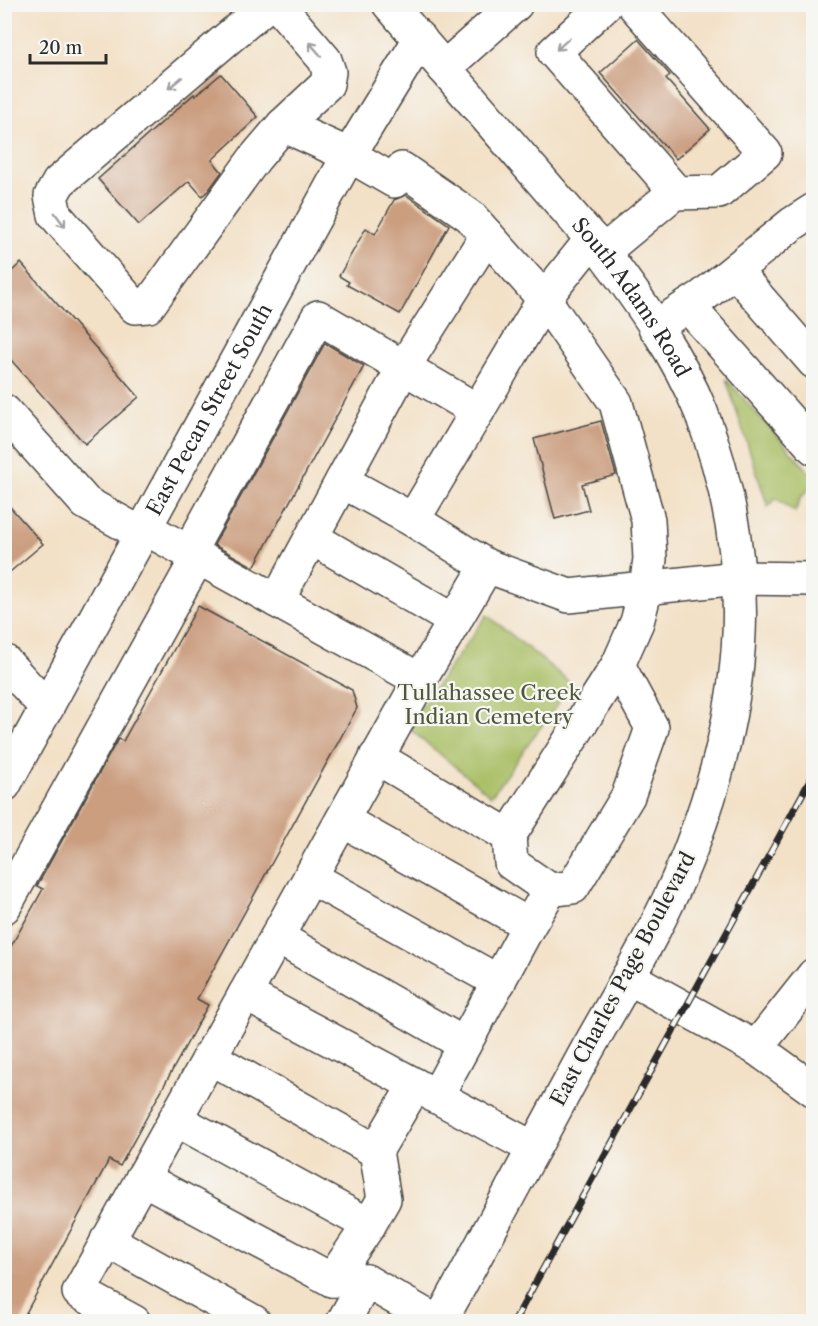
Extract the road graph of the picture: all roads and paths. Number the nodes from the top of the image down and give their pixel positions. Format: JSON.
{"nodes":[{"id":1,"x":268,"y":4,"type":"edge"},
{"id":2,"x":277,"y":4,"type":"edge"},
{"id":3,"x":389,"y":4,"type":"edge"},
{"id":4,"x":516,"y":4,"type":"edge"},
{"id":5,"x":606,"y":4,"type":"edge"},
{"id":6,"x":633,"y":4,"type":"edge"},
{"id":7,"x":420,"y":39,"type":"junction"},
{"id":8,"x":444,"y":68,"type":"junction"},
{"id":9,"x":283,"y":125,"type":"junction"},
{"id":10,"x":349,"y":154,"type":"junction"},
{"id":11,"x":676,"y":192,"type":"junction"},
{"id":12,"x":813,"y":210,"type":"edge"},
{"id":13,"x":487,"y":235,"type":"junction"},
{"id":14,"x":598,"y":245,"type":"junction"},
{"id":15,"x":735,"y":272,"type":"junction"},
{"id":16,"x":544,"y":299,"type":"junction"},
{"id":17,"x":688,"y":306,"type":"junction"},
{"id":18,"x":655,"y":327,"type":"junction"},
{"id":19,"x":813,"y":362,"type":"edge"},
{"id":20,"x":403,"y":368,"type":"junction"},
{"id":21,"x":4,"y":411,"type":"edge"},
{"id":22,"x":477,"y":411,"type":"junction"},
{"id":23,"x":813,"y":448,"type":"edge"},
{"id":24,"x":342,"y":481,"type":"junction"},
{"id":25,"x":413,"y":520,"type":"junction"},
{"id":26,"x":143,"y":531,"type":"junction"},
{"id":27,"x":312,"y":538,"type":"junction"},
{"id":28,"x":193,"y":555,"type":"junction"},
{"id":29,"x":487,"y":566,"type":"junction"},
{"id":30,"x":738,"y":578,"type":"junction"},
{"id":31,"x":813,"y":579,"type":"edge"},
{"id":32,"x":646,"y":588,"type":"junction"},
{"id":33,"x":277,"y":601,"type":"junction"},
{"id":34,"x":455,"y":621,"type":"junction"},
{"id":35,"x":4,"y":662,"type":"edge"},
{"id":36,"x":618,"y":665,"type":"junction"},
{"id":37,"x":420,"y":680,"type":"junction"},
{"id":38,"x":47,"y":708,"type":"junction"},
{"id":39,"x":376,"y":758,"type":"junction"},
{"id":40,"x":4,"y":785,"type":"edge"},
{"id":41,"x":342,"y":820,"type":"junction"},
{"id":42,"x":509,"y":836,"type":"junction"},
{"id":43,"x":310,"y":877,"type":"junction"},
{"id":44,"x":550,"y":890,"type":"junction"},
{"id":45,"x":4,"y":907,"type":"edge"},
{"id":46,"x":529,"y":925,"type":"junction"},
{"id":47,"x":277,"y":936,"type":"junction"},
{"id":48,"x":628,"y":977,"type":"junction"},
{"id":49,"x":499,"y":982,"type":"junction"},
{"id":50,"x":810,"y":985,"type":"edge"},
{"id":51,"x":245,"y":994,"type":"junction"},
{"id":52,"x":464,"y":1044,"type":"junction"},
{"id":53,"x":756,"y":1048,"type":"junction"},
{"id":54,"x":209,"y":1057,"type":"junction"},
{"id":55,"x":813,"y":1090,"type":"edge"},
{"id":56,"x":425,"y":1091,"type":"junction"},
{"id":57,"x":175,"y":1119,"type":"junction"},
{"id":58,"x":533,"y":1148,"type":"junction"},
{"id":59,"x":376,"y":1151,"type":"junction"},
{"id":60,"x":142,"y":1178,"type":"junction"},
{"id":61,"x":369,"y":1225,"type":"junction"},
{"id":62,"x":107,"y":1240,"type":"junction"},
{"id":63,"x":332,"y":1280,"type":"junction"},
{"id":64,"x":366,"y":1281,"type":"junction"},
{"id":65,"x":134,"y":1322,"type":"edge"},
{"id":66,"x":254,"y":1322,"type":"edge"},
{"id":67,"x":343,"y":1322,"type":"edge"},
{"id":68,"x":438,"y":1322,"type":"edge"}],
"edges":[{"from":1,"to":9,"type":"main road","one_way":true},
{"from":9,"to":2,"type":"main road","one_way":true},
{"from":3,"to":7,"type":"main road","name":"South Adams Road"},
{"from":4,"to":8,"type":"main road"},
{"from":5,"to":11,"type":"main road","one_way":true},
{"from":6,"to":11,"type":"main road"},
{"from":7,"to":8,"type":"main road","name":"South Adams Road"},
{"from":7,"to":10,"type":"main road","name":"East Pecan Street South"},
{"from":8,"to":14,"type":"main road","name":"South Adams Road"},
{"from":9,"to":10,"type":"main road"},
{"from":10,"to":13,"type":"main road"},
{"from":10,"to":26,"type":"main road","name":"East Pecan Street South"},
{"from":11,"to":14,"type":"main road"},
{"from":12,"to":15,"type":"main road"},
{"from":13,"to":16,"type":"main road"},
{"from":13,"to":20,"type":"main road"},
{"from":14,"to":16,"type":"main road"},
{"from":14,"to":18,"type":"main road","name":"South Adams Road"},
{"from":15,"to":17,"type":"main road"},
{"from":15,"to":19,"type":"main road"},
{"from":16,"to":22,"type":"main road"},
{"from":16,"to":32,"type":"main road"},
{"from":17,"to":18,"type":"main road"},
{"from":17,"to":23,"type":"main road"},
{"from":18,"to":30,"type":"main road","name":"South Adams Road"},
{"from":20,"to":22,"type":"main road"},
{"from":20,"to":24,"type":"main road"},
{"from":20,"to":28,"type":"main road"},
{"from":21,"to":26,"type":"main road"},
{"from":22,"to":25,"type":"main road"},
{"from":24,"to":25,"type":"main road"},
{"from":24,"to":27,"type":"main road"},
{"from":25,"to":29,"type":"main road"},
{"from":26,"to":28,"type":"main road"},
{"from":26,"to":38,"type":"main road","name":"East Pecan Street South"},
{"from":27,"to":33,"type":"main road"},
{"from":27,"to":34,"type":"main road"},
{"from":28,"to":33,"type":"main road"},
{"from":28,"to":45,"type":"main road"},
{"from":29,"to":32,"type":"main road"},
{"from":29,"to":34,"type":"main road"},
{"from":30,"to":31,"type":"main road"},
{"from":30,"to":32,"type":"main road"},
{"from":30,"to":48,"type":"main road","name":"East Charles Page Boulevard"},
{"from":32,"to":36,"type":"main road"},
{"from":33,"to":37,"type":"main road"},
{"from":34,"to":37,"type":"main road"},
{"from":35,"to":38,"type":"main road"},
{"from":36,"to":42,"type":"main road"},
{"from":36,"to":44,"type":"main road"},
{"from":37,"to":39,"type":"main road"},
{"from":38,"to":40,"type":"main road","name":"East Pecan Street South"},
{"from":39,"to":41,"type":"main road"},
{"from":39,"to":42,"type":"main road"},
{"from":41,"to":43,"type":"main road"},
{"from":41,"to":46,"type":"main road"},
{"from":42,"to":44,"type":"main road"},
{"from":43,"to":47,"type":"main road"},
{"from":43,"to":49,"type":"main road"},
{"from":44,"to":46,"type":"main road"},
{"from":46,"to":49,"type":"main road"},
{"from":47,"to":51,"type":"main road"},
{"from":47,"to":52,"type":"main road"},
{"from":48,"to":53,"type":"main road"},
{"from":48,"to":58,"type":"main road","name":"East Charles Page Boulevard"},
{"from":49,"to":52,"type":"main road"},
{"from":50,"to":53,"type":"main road"},
{"from":51,"to":54,"type":"main road"},
{"from":51,"to":56,"type":"main road"},
{"from":52,"to":56,"type":"main road"},
{"from":53,"to":55,"type":"main road"},
{"from":54,"to":57,"type":"main road"},
{"from":54,"to":59,"type":"main road"},
{"from":56,"to":58,"type":"main road"},
{"from":56,"to":59,"type":"main road"},
{"from":57,"to":60,"type":"main road"},
{"from":57,"to":61,"type":"main road"},
{"from":58,"to":68,"type":"main road","name":"East Charles Page Boulevard"},
{"from":59,"to":61,"type":"main road"},
{"from":60,"to":62,"type":"main road"},
{"from":60,"to":63,"type":"main road"},
{"from":61,"to":63,"type":"main road"},
{"from":62,"to":65,"type":"main road"},
{"from":62,"to":66,"type":"main road"},
{"from":63,"to":64,"type":"main road"},
{"from":64,"to":67,"type":"main road"},
{"from":64,"to":68,"type":"main road"}]}
